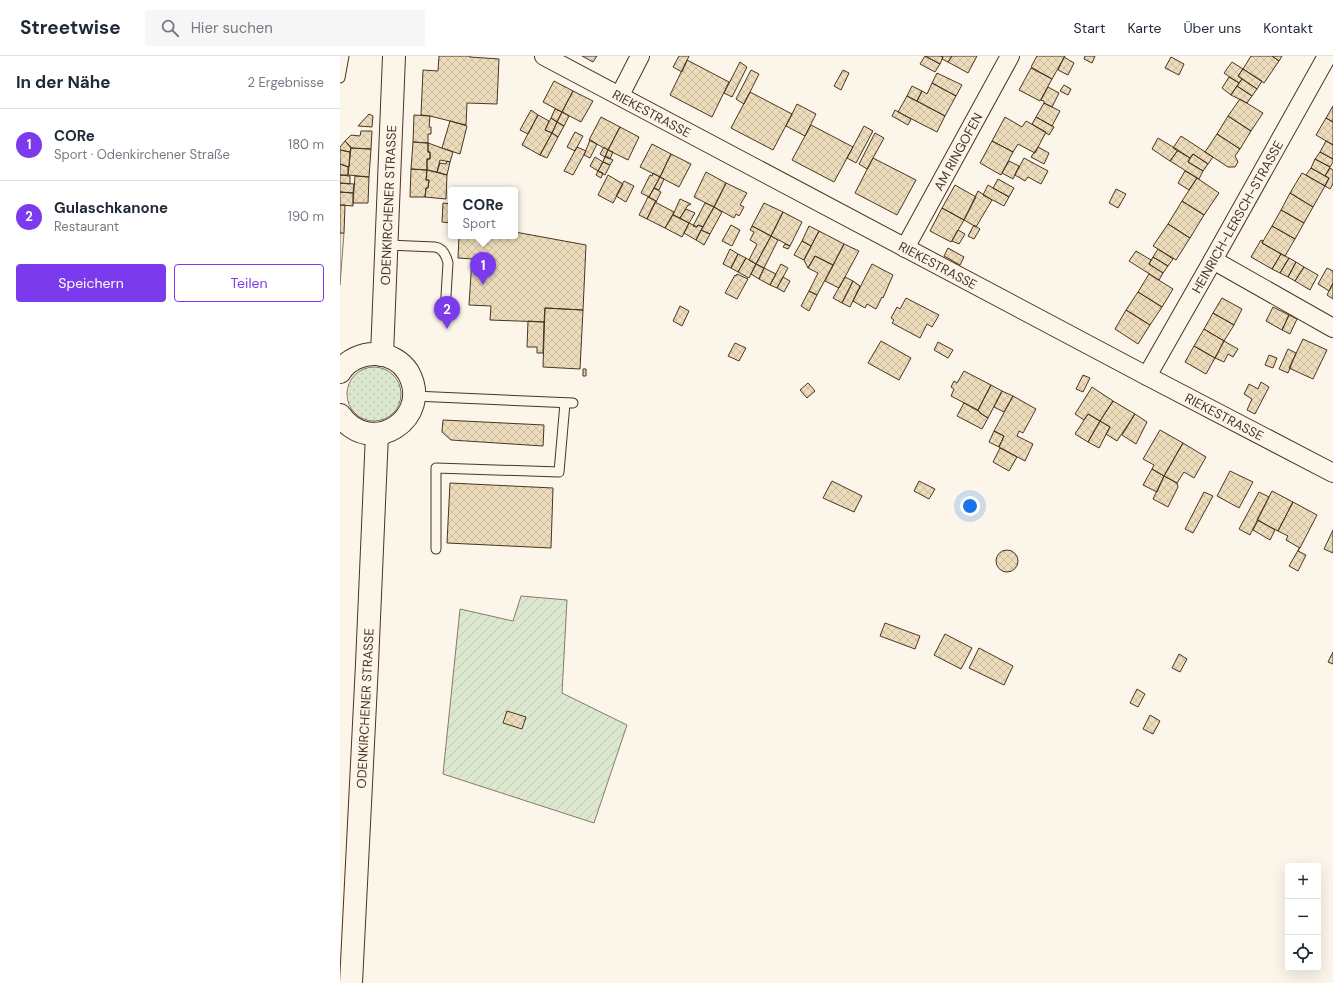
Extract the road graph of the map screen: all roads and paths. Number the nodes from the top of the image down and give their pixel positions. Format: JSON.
{"nodes":[{"id":1,"x":344,"y":56,"type":"edge"},
{"id":2,"x":394,"y":56,"type":"edge"},
{"id":3,"x":544,"y":56,"type":"edge"},
{"id":4,"x":640,"y":56,"type":"edge"},
{"id":5,"x":1010,"y":56,"type":"edge"},
{"id":6,"x":1327,"y":56,"type":"edge"},
{"id":7,"x":340,"y":78,"type":"edge"},
{"id":8,"x":620,"y":95,"type":"junction"},
{"id":9,"x":387,"y":245,"type":"junction"},
{"id":10,"x":906,"y":248,"type":"junction"},
{"id":11,"x":1214,"y":260,"type":"junction"},
{"id":12,"x":445,"y":312,"type":"dead end"},
{"id":13,"x":1333,"y":328,"type":"edge"},
{"id":14,"x":382,"y":355,"type":"junction"},
{"id":15,"x":340,"y":372,"type":"edge"},
{"id":16,"x":1147,"y":376,"type":"junction"},
{"id":17,"x":414,"y":396,"type":"junction"},
{"id":18,"x":340,"y":415,"type":"edge"},
{"id":19,"x":377,"y":434,"type":"junction"},
{"id":20,"x":1333,"y":473,"type":"edge"},
{"id":21,"x":436,"y":549,"type":"dead end"},
{"id":22,"x":351,"y":983,"type":"edge"}],
"edges":[{"from":1,"to":7,"type":"lane"},
{"from":2,"to":9,"type":"main road","name":"ODENKIRCHENER STRASSE"},
{"from":3,"to":8,"type":"street","name":"RIEKESTRASSE"},
{"from":4,"to":8,"type":"street"},
{"from":5,"to":10,"type":"street","name":"AM RINGOFEN"},
{"from":6,"to":11,"type":"street","name":"HEINRICH-LERSCH-STRASSE"},
{"from":8,"to":10,"type":"street","name":"RIEKESTRASSE"},
{"from":9,"to":12,"type":"lane"},
{"from":9,"to":14,"type":"main road","name":"ODENKIRCHENER STRASSE"},
{"from":10,"to":16,"type":"street","name":"RIEKESTRASSE"},
{"from":11,"to":13,"type":"street"},
{"from":11,"to":16,"type":"street","name":"HEINRICH-LERSCH-STRASSE"},
{"from":14,"to":15,"type":"main road"},
{"from":14,"to":17,"type":"main road"},
{"from":16,"to":20,"type":"street","name":"RIEKESTRASSE"},
{"from":17,"to":19,"type":"main road"},
{"from":17,"to":21,"type":"lane"},
{"from":18,"to":19,"type":"main road"},
{"from":19,"to":22,"type":"main road","name":"ODENKIRCHENER STRASSE"}]}
